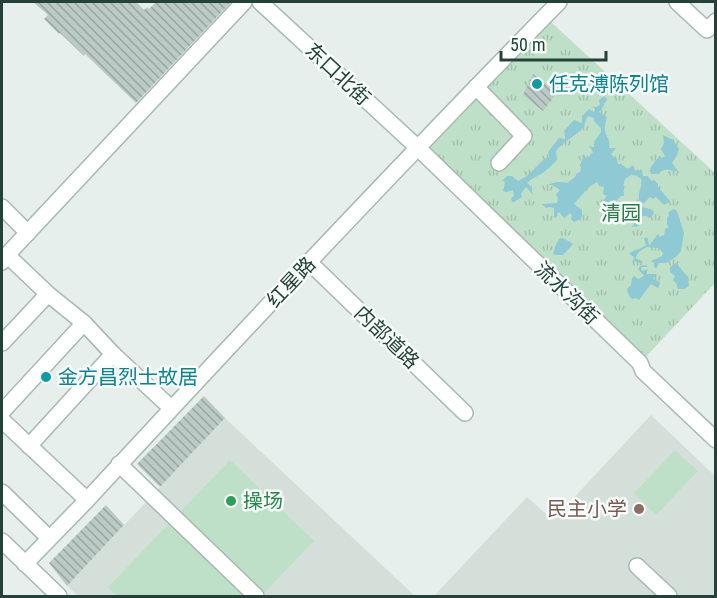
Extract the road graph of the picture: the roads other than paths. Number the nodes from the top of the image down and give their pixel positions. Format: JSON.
{"nodes":[{"id":1,"x":244,"y":2,"type":"edge"},
{"id":2,"x":260,"y":2,"type":"edge"},
{"id":3,"x":559,"y":2,"type":"edge"},
{"id":4,"x":677,"y":2,"type":"edge"},
{"id":5,"x":716,"y":21,"type":"edge"},
{"id":6,"x":476,"y":87,"type":"junction"},
{"id":7,"x":417,"y":147,"type":"junction"},
{"id":8,"x":499,"y":163,"type":"dead end"},
{"id":9,"x":2,"y":207,"type":"edge"},
{"id":10,"x":28,"y":233,"type":"junction"},
{"id":11,"x":4,"y":258,"type":"edge"},
{"id":12,"x":309,"y":262,"type":"junction"},
{"id":13,"x":48,"y":294,"type":"junction"},
{"id":14,"x":84,"y":323,"type":"junction"},
{"id":15,"x":2,"y":343,"type":"edge"},
{"id":16,"x":113,"y":354,"type":"junction"},
{"id":17,"x":171,"y":408,"type":"junction"},
{"id":18,"x":2,"y":412,"type":"edge"},
{"id":19,"x":465,"y":413,"type":"dead end"},
{"id":20,"x":2,"y":420,"type":"edge"},
{"id":21,"x":716,"y":440,"type":"edge"},
{"id":22,"x":29,"y":446,"type":"junction"},
{"id":23,"x":119,"y":464,"type":"junction"},
{"id":24,"x":2,"y":492,"type":"edge"},
{"id":25,"x":87,"y":500,"type":"junction"},
{"id":26,"x":49,"y":538,"type":"junction"},
{"id":27,"x":2,"y":541,"type":"edge"},
{"id":28,"x":25,"y":564,"type":"junction"},
{"id":29,"x":637,"y":566,"type":"dead end"},
{"id":30,"x":59,"y":597,"type":"edge"},
{"id":31,"x":256,"y":597,"type":"edge"},
{"id":32,"x":669,"y":597,"type":"edge"}],
"edges":[{"from":1,"to":10,"type":"street"},
{"from":2,"to":7,"type":"street","name":"东口北街"},
{"from":3,"to":6,"type":"street","name":"红星路"},
{"from":4,"to":5,"type":"street"},
{"from":6,"to":7,"type":"street","name":"红星路"},
{"from":6,"to":8,"type":"street"},
{"from":7,"to":12,"type":"street","name":"红星路"},
{"from":7,"to":21,"type":"street","name":"流水沟街"},
{"from":9,"to":10,"type":"street"},
{"from":10,"to":11,"type":"street"},
{"from":11,"to":13,"type":"street"},
{"from":12,"to":17,"type":"street","name":"红星路"},
{"from":12,"to":19,"type":"street","name":"内部道路"},
{"from":13,"to":14,"type":"street"},
{"from":13,"to":15,"type":"street"},
{"from":14,"to":16,"type":"street"},
{"from":14,"to":18,"type":"street"},
{"from":16,"to":17,"type":"street"},
{"from":16,"to":22,"type":"street"},
{"from":17,"to":23,"type":"street","name":"红星路"},
{"from":20,"to":22,"type":"street"},
{"from":22,"to":25,"type":"street"},
{"from":23,"to":25,"type":"street","name":"红星路"},
{"from":23,"to":31,"type":"street"},
{"from":24,"to":26,"type":"street"},
{"from":25,"to":26,"type":"street","name":"红星路"},
{"from":26,"to":28,"type":"street","name":"红星路"},
{"from":27,"to":28,"type":"street"},
{"from":28,"to":30,"type":"street"},
{"from":29,"to":32,"type":"street"}]}
